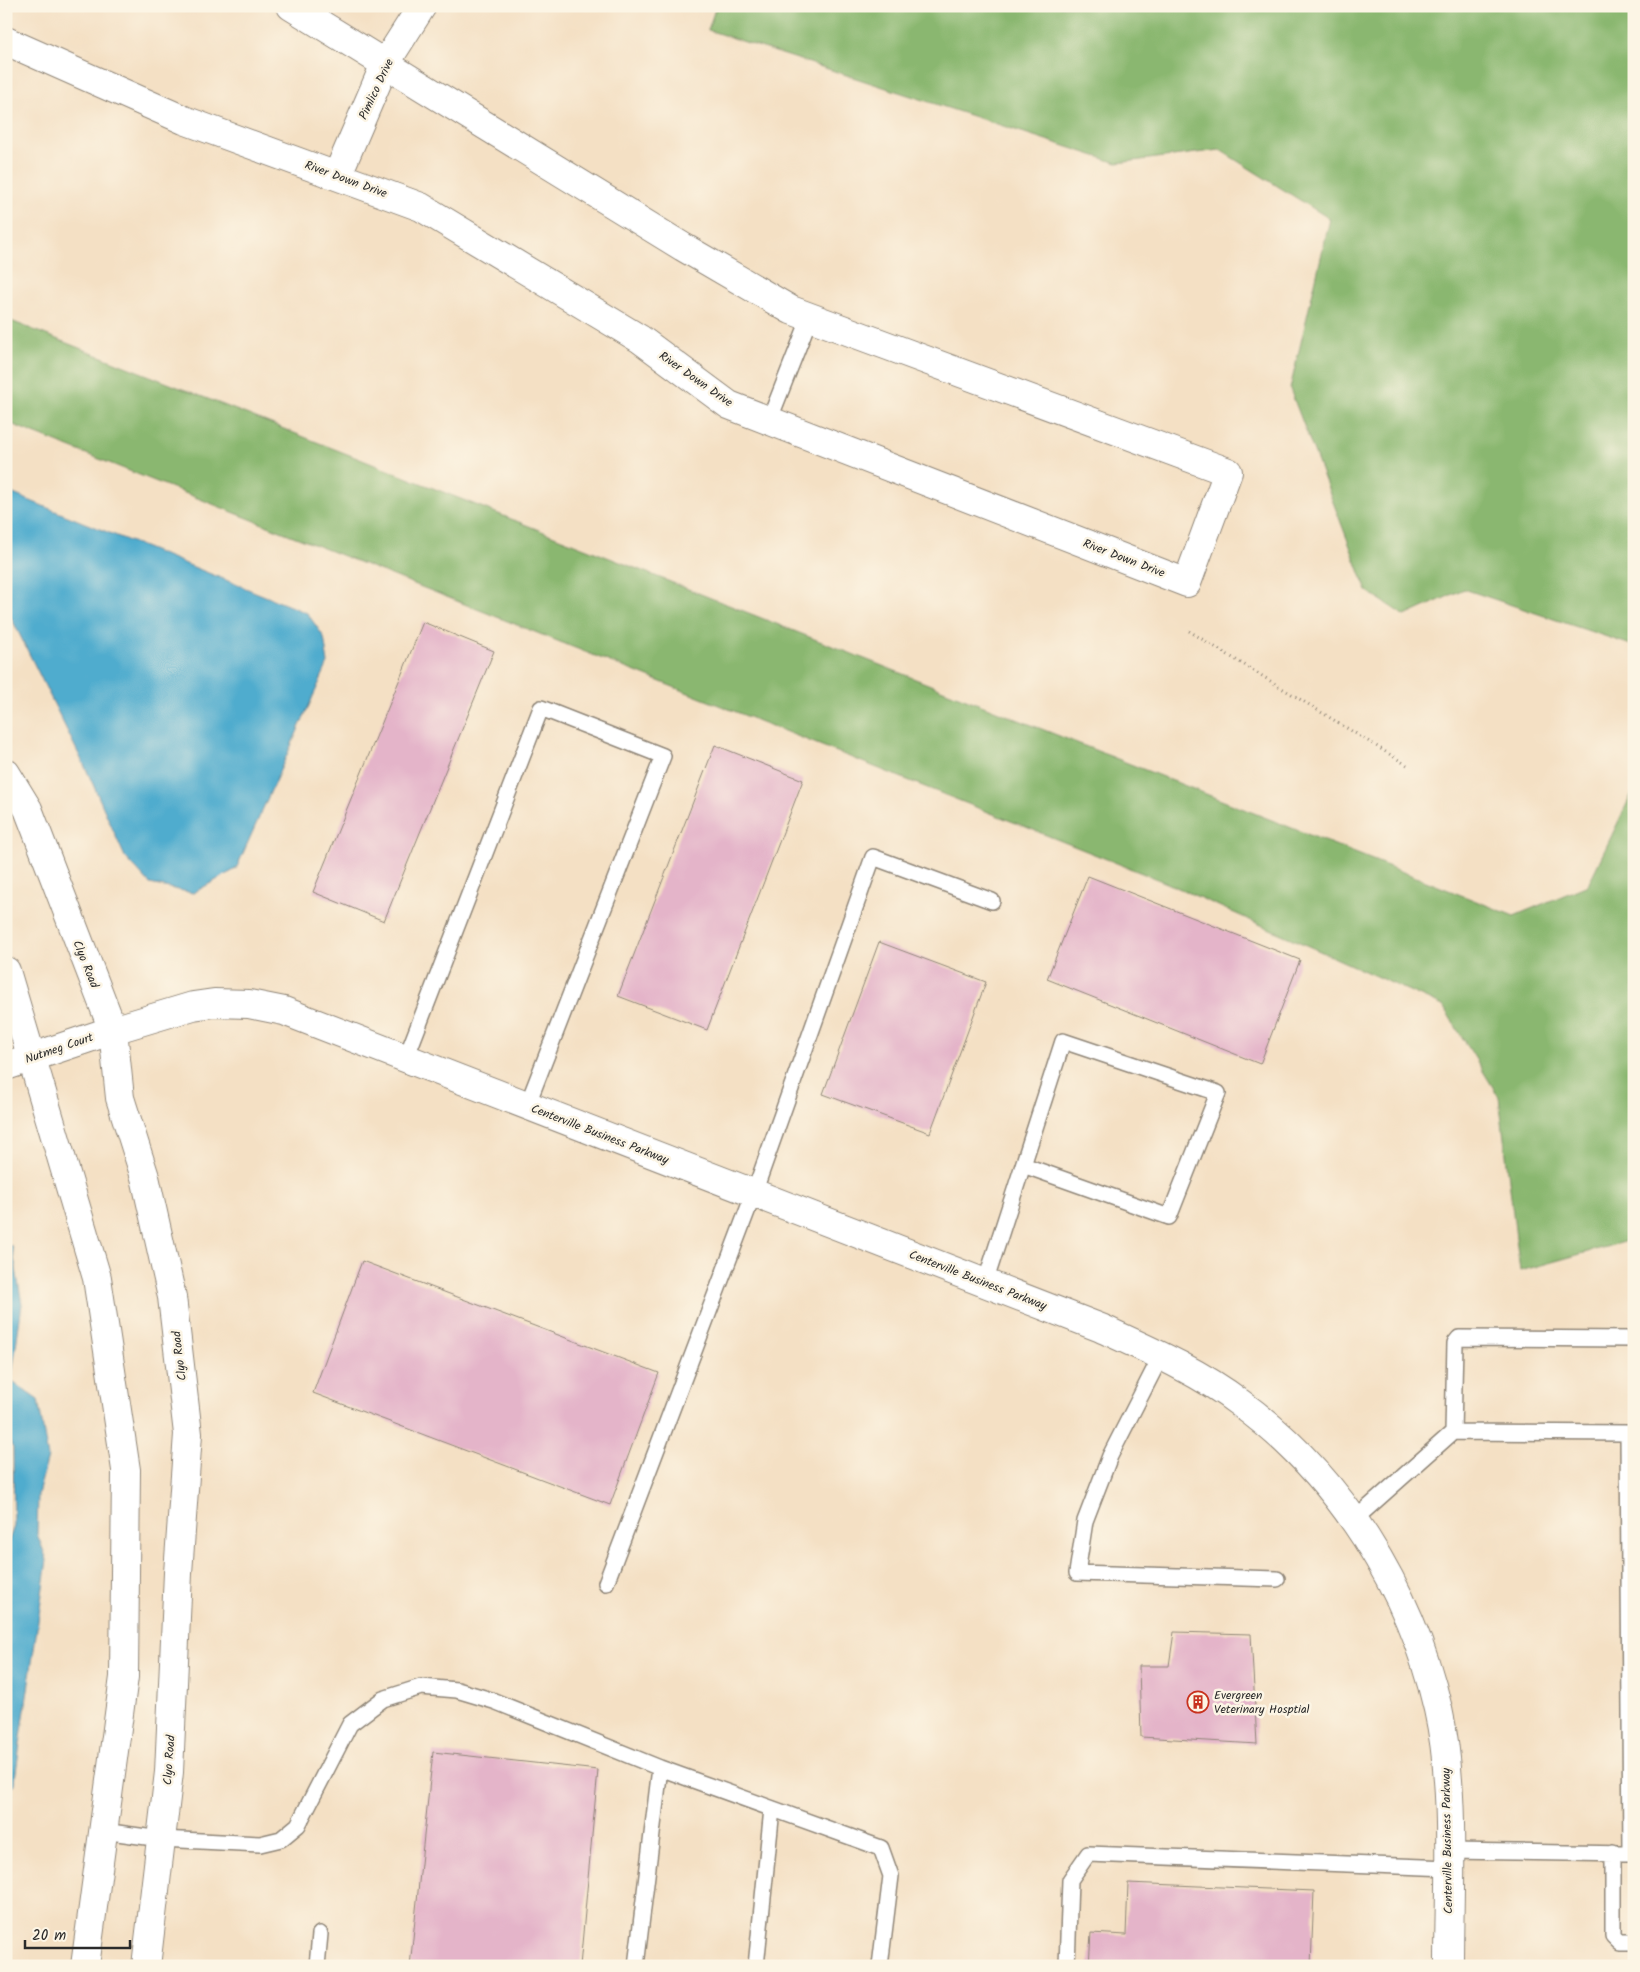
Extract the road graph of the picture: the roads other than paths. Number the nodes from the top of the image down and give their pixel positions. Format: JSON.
{"nodes":[{"id":1,"x":422,"y":6,"type":"edge"},
{"id":2,"x":296,"y":7,"type":"edge"},
{"id":3,"x":6,"y":41,"type":"edge"},
{"id":4,"x":385,"y":64,"type":"junction"},
{"id":5,"x":337,"y":176,"type":"junction"},
{"id":6,"x":810,"y":317,"type":"junction"},
{"id":7,"x":769,"y":421,"type":"junction"},
{"id":8,"x":6,"y":773,"type":"edge"},
{"id":9,"x":992,"y":901,"type":"dead end"},
{"id":10,"x":6,"y":971,"type":"edge"},
{"id":11,"x":113,"y":1030,"type":"junction"},
{"id":12,"x":32,"y":1057,"type":"junction"},
{"id":13,"x":406,"y":1058,"type":"junction"},
{"id":14,"x":6,"y":1066,"type":"edge"},
{"id":15,"x":527,"y":1106,"type":"junction"},
{"id":16,"x":1023,"y":1165,"type":"junction"},
{"id":17,"x":754,"y":1193,"type":"junction"},
{"id":18,"x":985,"y":1283,"type":"junction"},
{"id":19,"x":1634,"y":1338,"type":"edge"},
{"id":20,"x":1161,"y":1356,"type":"junction"},
{"id":21,"x":1453,"y":1432,"type":"junction"},
{"id":22,"x":1631,"y":1433,"type":"edge"},
{"id":23,"x":1354,"y":1520,"type":"junction"},
{"id":24,"x":1277,"y":1578,"type":"dead end"},
{"id":25,"x":606,"y":1583,"type":"dead end"},
{"id":26,"x":660,"y":1768,"type":"junction"},
{"id":27,"x":772,"y":1809,"type":"junction"},
{"id":28,"x":104,"y":1831,"type":"junction"},
{"id":29,"x":161,"y":1839,"type":"junction"},
{"id":30,"x":1614,"y":1853,"type":"junction"},
{"id":31,"x":1632,"y":1854,"type":"edge"},
{"id":32,"x":1449,"y":1859,"type":"junction"},
{"id":33,"x":320,"y":1934,"type":"dead end"},
{"id":34,"x":1634,"y":1942,"type":"edge"},
{"id":35,"x":86,"y":1966,"type":"edge"},
{"id":36,"x":146,"y":1966,"type":"edge"},
{"id":37,"x":318,"y":1966,"type":"edge"},
{"id":38,"x":636,"y":1966,"type":"edge"},
{"id":39,"x":756,"y":1966,"type":"edge"},
{"id":40,"x":880,"y":1966,"type":"edge"},
{"id":41,"x":1067,"y":1966,"type":"edge"},
{"id":42,"x":1449,"y":1966,"type":"edge"}],
"edges":[{"from":1,"to":4,"type":"street","name":"Pimlico Drive"},
{"from":2,"to":4,"type":"street","name":"River Down Drive"},
{"from":3,"to":5,"type":"street","name":"River Down Drive"},
{"from":4,"to":5,"type":"street","name":"Pimlico Drive"},
{"from":4,"to":6,"type":"street","name":"River Down Drive"},
{"from":5,"to":7,"type":"street","name":"River Down Drive"},
{"from":6,"to":7,"type":"lane"},
{"from":6,"to":7,"type":"street","name":"River Down Drive"},
{"from":8,"to":11,"type":"street","name":"Clyo Road"},
{"from":9,"to":17,"type":"lane"},
{"from":10,"to":12,"type":"street"},
{"from":11,"to":12,"type":"street","name":"Nutmeg Court"},
{"from":11,"to":13,"type":"street","name":"Centerville Business Parkway"},
{"from":11,"to":29,"type":"street","name":"Clyo Road"},
{"from":12,"to":14,"type":"street","name":"Nutmeg Court"},
{"from":12,"to":28,"type":"street"},
{"from":13,"to":15,"type":"street","name":"Centerville Business Parkway"},
{"from":13,"to":15,"type":"lane"},
{"from":15,"to":17,"type":"street","name":"Centerville Business Parkway"},
{"from":16,"to":16,"type":"lane"},
{"from":16,"to":18,"type":"lane"},
{"from":17,"to":18,"type":"street","name":"Centerville Business Parkway"},
{"from":17,"to":25,"type":"lane"},
{"from":18,"to":20,"type":"street","name":"Centerville Business Parkway"},
{"from":19,"to":21,"type":"lane"},
{"from":20,"to":23,"type":"street","name":"Centerville Business Parkway"},
{"from":20,"to":24,"type":"lane"},
{"from":21,"to":22,"type":"lane"},
{"from":21,"to":23,"type":"lane"},
{"from":22,"to":31,"type":"lane"},
{"from":23,"to":32,"type":"street","name":"Centerville Business Parkway"},
{"from":26,"to":27,"type":"lane"},
{"from":26,"to":29,"type":"lane"},
{"from":26,"to":38,"type":"lane"},
{"from":27,"to":39,"type":"lane"},
{"from":27,"to":40,"type":"lane"},
{"from":28,"to":29,"type":"lane"},
{"from":28,"to":35,"type":"street"},
{"from":29,"to":36,"type":"street","name":"Clyo Road"},
{"from":30,"to":31,"type":"lane"},
{"from":30,"to":32,"type":"lane"},
{"from":30,"to":34,"type":"lane"},
{"from":32,"to":41,"type":"lane"},
{"from":32,"to":42,"type":"street","name":"Centerville Business Parkway"},
{"from":33,"to":37,"type":"lane"}]}
